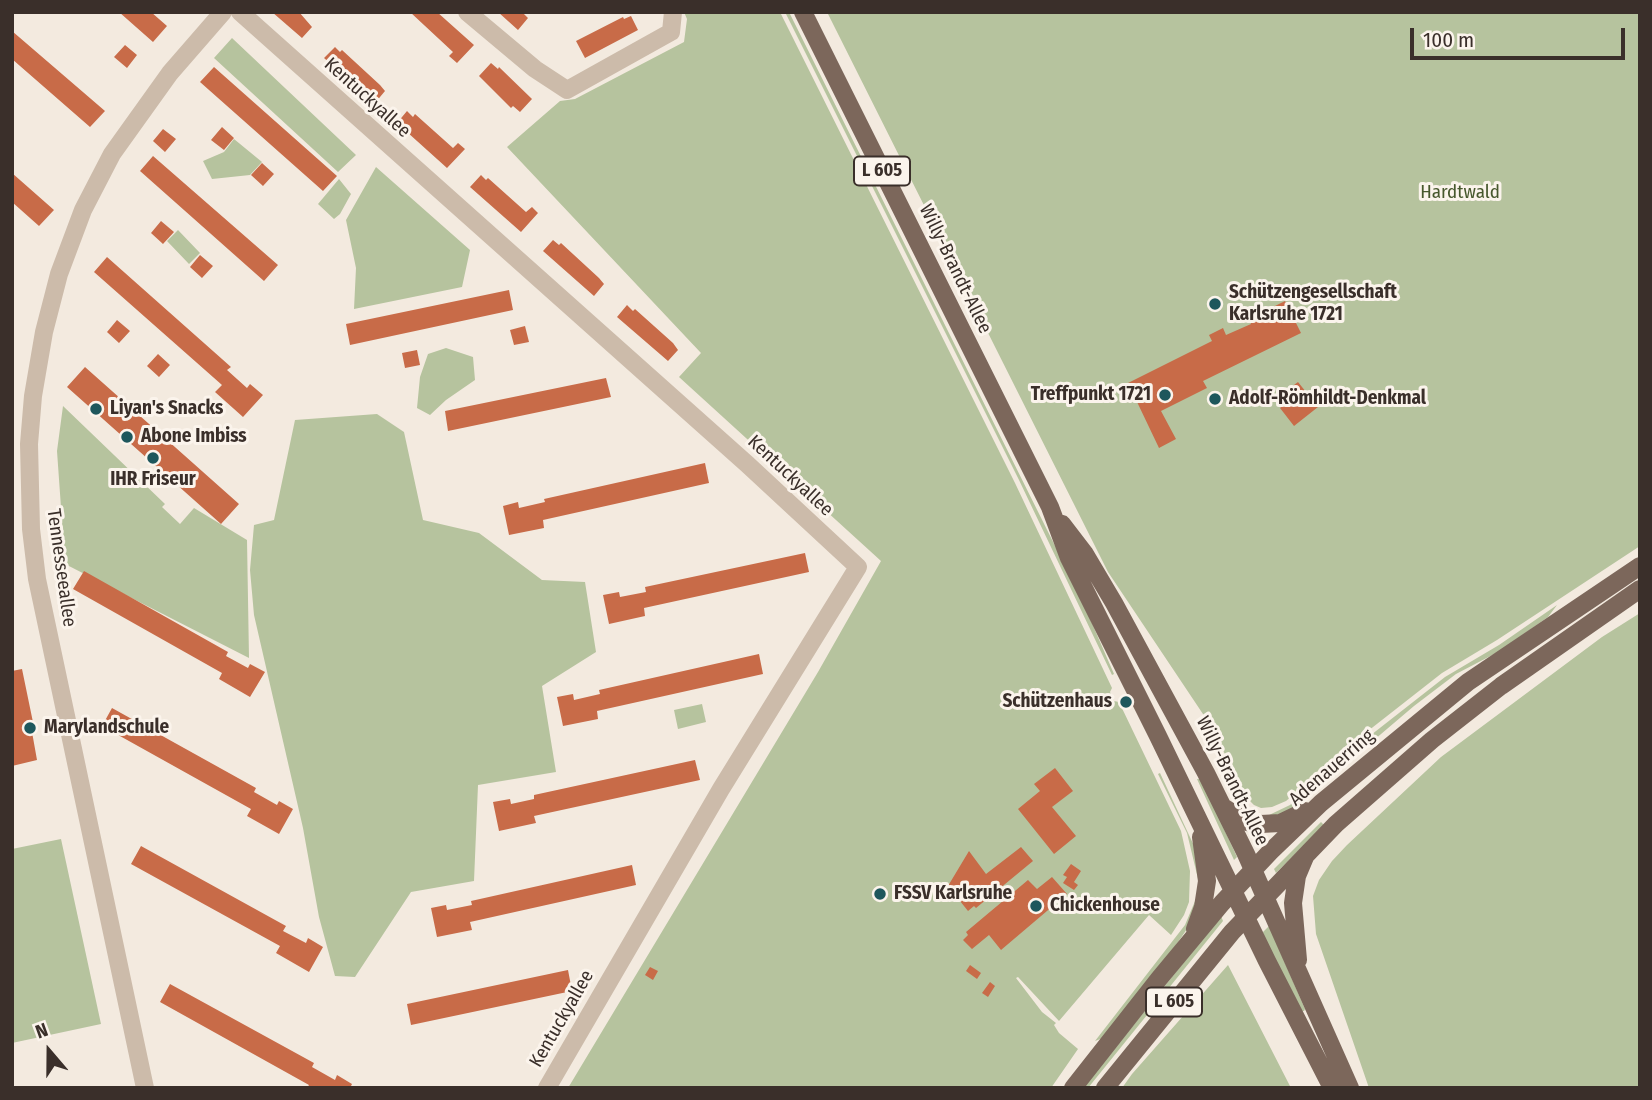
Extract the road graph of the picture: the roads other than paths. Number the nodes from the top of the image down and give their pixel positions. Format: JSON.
{"nodes":[{"id":1,"x":223,"y":12,"type":"edge"},
{"id":2,"x":240,"y":12,"type":"edge"},
{"id":3,"x":467,"y":12,"type":"edge"},
{"id":4,"x":673,"y":12,"type":"edge"},
{"id":5,"x":803,"y":12,"type":"edge"},
{"id":6,"x":1050,"y":507,"type":"junction"},
{"id":7,"x":1640,"y":565,"type":"edge"},
{"id":8,"x":1640,"y":589,"type":"edge"},
{"id":9,"x":1321,"y":803,"type":"junction"},
{"id":10,"x":1222,"y":805,"type":"junction"},
{"id":11,"x":1199,"y":822,"type":"junction"},
{"id":12,"x":1307,"y":852,"type":"junction"},
{"id":13,"x":1253,"y":870,"type":"junction"},
{"id":14,"x":1233,"y":892,"type":"junction"},
{"id":15,"x":1264,"y":897,"type":"junction"},
{"id":16,"x":1246,"y":917,"type":"junction"},
{"id":17,"x":1189,"y":942,"type":"junction"},
{"id":18,"x":1301,"y":978,"type":"junction"},
{"id":19,"x":145,"y":1088,"type":"edge"},
{"id":20,"x":547,"y":1088,"type":"edge"},
{"id":21,"x":1073,"y":1088,"type":"edge"},
{"id":22,"x":1105,"y":1088,"type":"edge"},
{"id":23,"x":1332,"y":1088,"type":"edge"},
{"id":24,"x":1350,"y":1088,"type":"edge"}],
"edges":[{"from":1,"to":19,"type":"street","name":"Tennesseeallee"},
{"from":2,"to":20,"type":"street","name":"Kentuckyallee"},
{"from":3,"to":4,"type":"street"},
{"from":5,"to":6,"type":"main road","name":"Willy-Brandt-Allee","number":"L 605"},
{"from":6,"to":10,"type":"main road","name":"Willy-Brandt-Allee","number":"L 605"},
{"from":6,"to":11,"type":"main road","name":"Willy-Brandt-Allee","number":"L 605"},
{"from":7,"to":9,"type":"main road","name":"Adenauerring"},
{"from":8,"to":12,"type":"main road"},
{"from":9,"to":10,"type":"main road"},
{"from":9,"to":13,"type":"main road","name":"Adenauerring"},
{"from":10,"to":13,"type":"main road","name":"Willy-Brandt-Allee","number":"L 605"},
{"from":11,"to":14,"type":"main road","name":"Willy-Brandt-Allee","number":"L 605"},
{"from":11,"to":17,"type":"main road"},
{"from":12,"to":15,"type":"main road"},
{"from":12,"to":18,"type":"main road"},
{"from":13,"to":14,"type":"main road","name":"Adenauerring"},
{"from":13,"to":15,"type":"main road","name":"Willy-Brandt-Allee","number":"L 605"},
{"from":14,"to":16,"type":"main road","name":"Willy-Brandt-Allee"},
{"from":14,"to":17,"type":"main road","name":"Adenauerring","number":"L 605"},
{"from":15,"to":16,"type":"main road","number":"L 605"},
{"from":15,"to":18,"type":"main road","name":"Willy-Brandt-Allee"},
{"from":16,"to":22,"type":"main road","number":"L 605"},
{"from":16,"to":23,"type":"main road","name":"Willy-Brandt-Allee"},
{"from":17,"to":21,"type":"main road","name":"Adenauerring","number":"L 605"},
{"from":18,"to":24,"type":"main road","name":"Willy-Brandt-Allee"}]}
